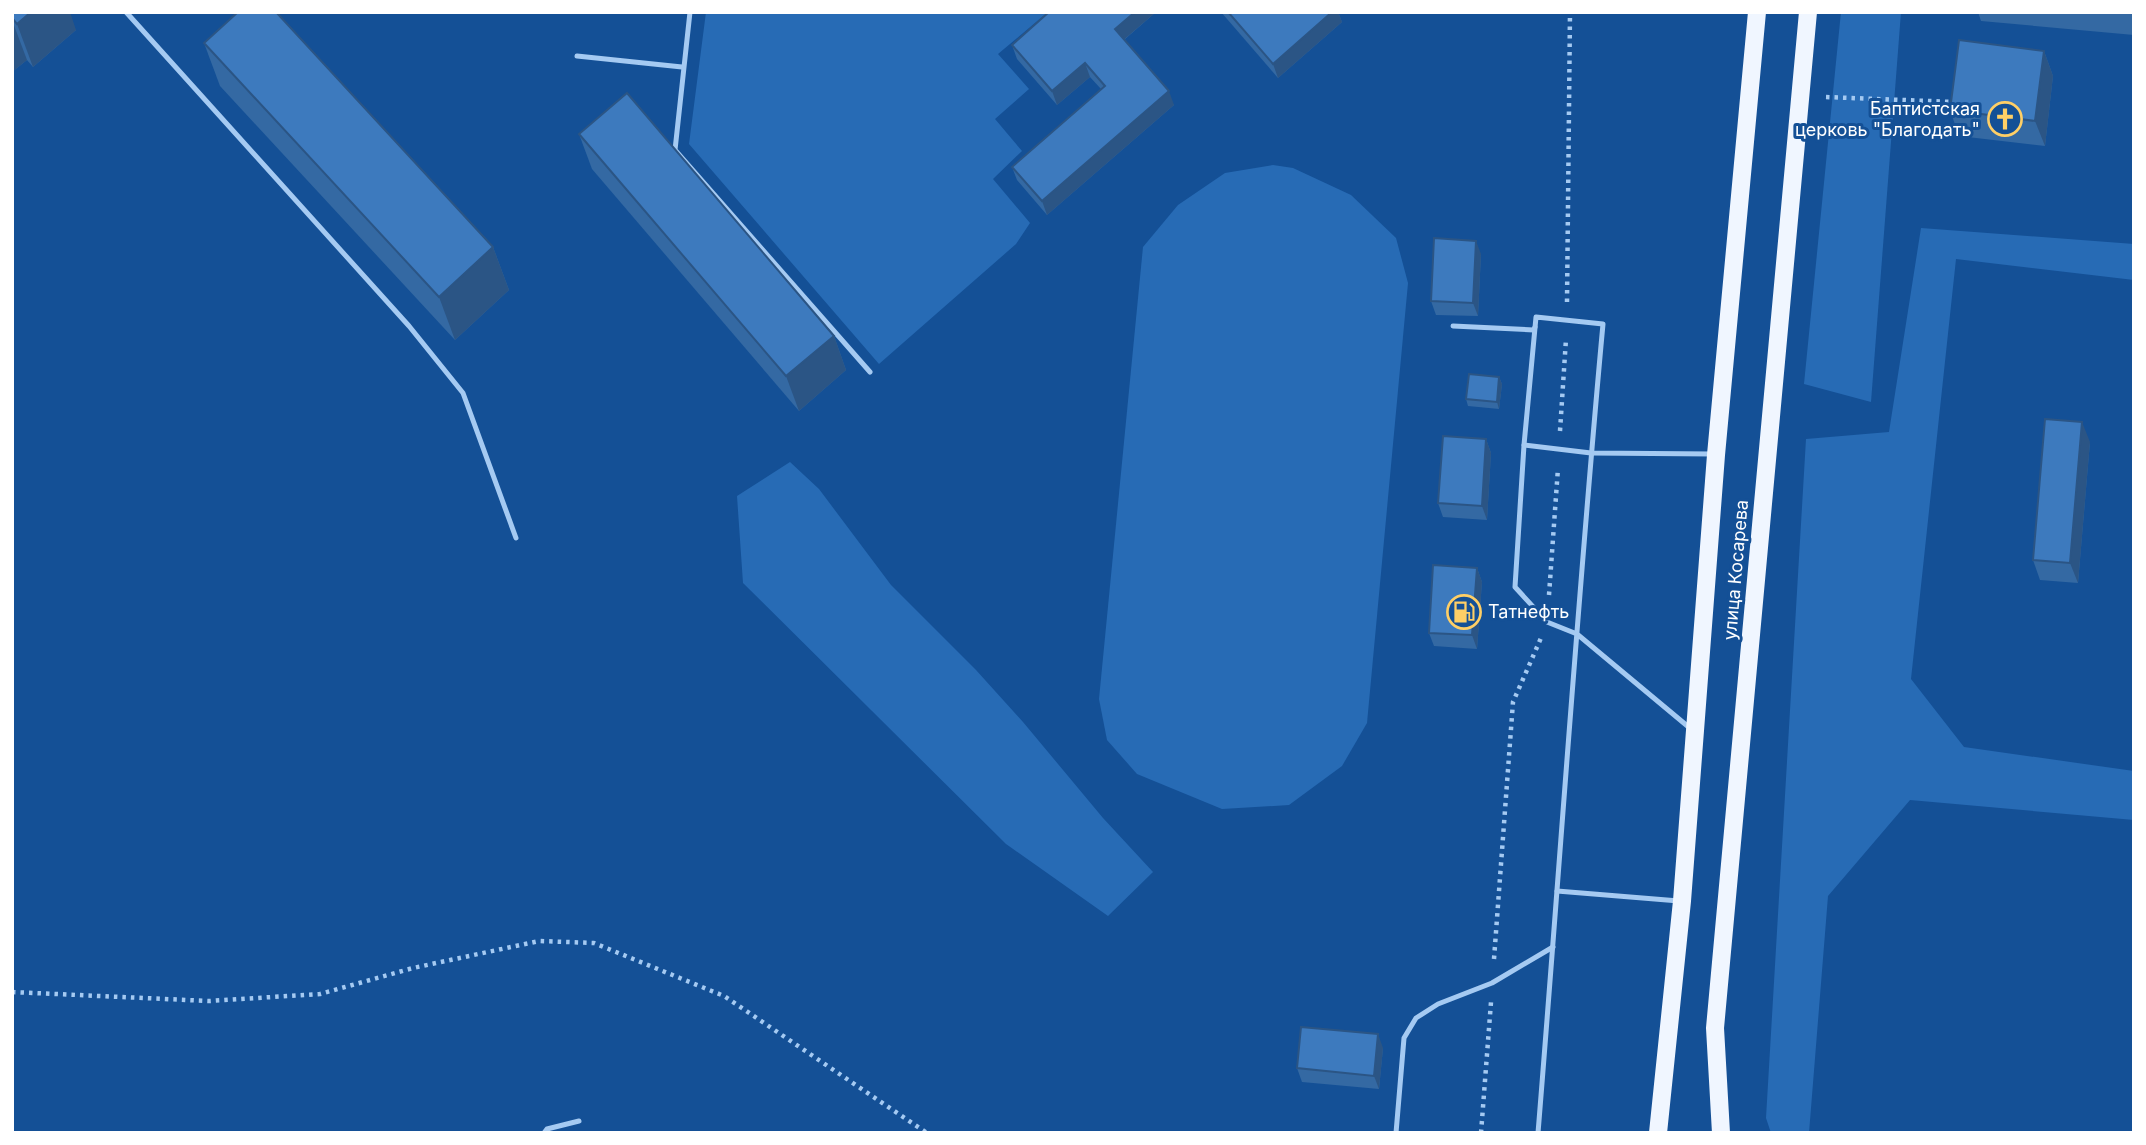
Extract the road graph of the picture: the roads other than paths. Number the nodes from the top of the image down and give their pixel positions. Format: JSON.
{"nodes":[{"id":1,"x":126,"y":12,"type":"edge"},
{"id":2,"x":690,"y":12,"type":"edge"},
{"id":3,"x":1757,"y":12,"type":"edge"},
{"id":4,"x":1808,"y":12,"type":"edge"},
{"id":5,"x":577,"y":56,"type":"dead end"},
{"id":6,"x":682,"y":67,"type":"junction"},
{"id":7,"x":1453,"y":326,"type":"dead end"},
{"id":8,"x":1534,"y":330,"type":"junction"},
{"id":9,"x":870,"y":372,"type":"dead end"},
{"id":10,"x":1524,"y":445,"type":"junction"},
{"id":11,"x":1591,"y":453,"type":"junction"},
{"id":12,"x":1716,"y":454,"type":"junction"},
{"id":13,"x":516,"y":538,"type":"dead end"},
{"id":14,"x":1577,"y":634,"type":"junction"},
{"id":15,"x":1694,"y":731,"type":"junction"},
{"id":16,"x":1557,"y":891,"type":"junction"},
{"id":17,"x":1682,"y":901,"type":"junction"},
{"id":18,"x":1553,"y":947,"type":"junction"},
{"id":19,"x":579,"y":1121,"type":"dead end"},
{"id":20,"x":544,"y":1133,"type":"edge"},
{"id":21,"x":1396,"y":1133,"type":"edge"},
{"id":22,"x":1538,"y":1133,"type":"edge"},
{"id":23,"x":1658,"y":1133,"type":"edge"},
{"id":24,"x":1721,"y":1133,"type":"edge"}],
"edges":[{"from":1,"to":13,"type":"lane"},
{"from":2,"to":6,"type":"lane"},
{"from":3,"to":12,"type":"main road","name":"улица Косарева"},
{"from":4,"to":24,"type":"main road","name":"улица Косарева"},
{"from":5,"to":6,"type":"lane"},
{"from":6,"to":9,"type":"lane"},
{"from":7,"to":8,"type":"lane"},
{"from":8,"to":10,"type":"lane"},
{"from":8,"to":11,"type":"lane"},
{"from":10,"to":11,"type":"lane"},
{"from":10,"to":14,"type":"lane"},
{"from":11,"to":12,"type":"lane"},
{"from":11,"to":14,"type":"lane"},
{"from":12,"to":15,"type":"main road","name":"улица Косарева"},
{"from":14,"to":15,"type":"lane"},
{"from":14,"to":16,"type":"lane"},
{"from":15,"to":17,"type":"main road","name":"улица Косарева"},
{"from":16,"to":17,"type":"lane"},
{"from":16,"to":18,"type":"lane"},
{"from":17,"to":23,"type":"main road","name":"улица Косарева"},
{"from":18,"to":21,"type":"lane"},
{"from":18,"to":22,"type":"lane"},
{"from":19,"to":20,"type":"lane"}]}
